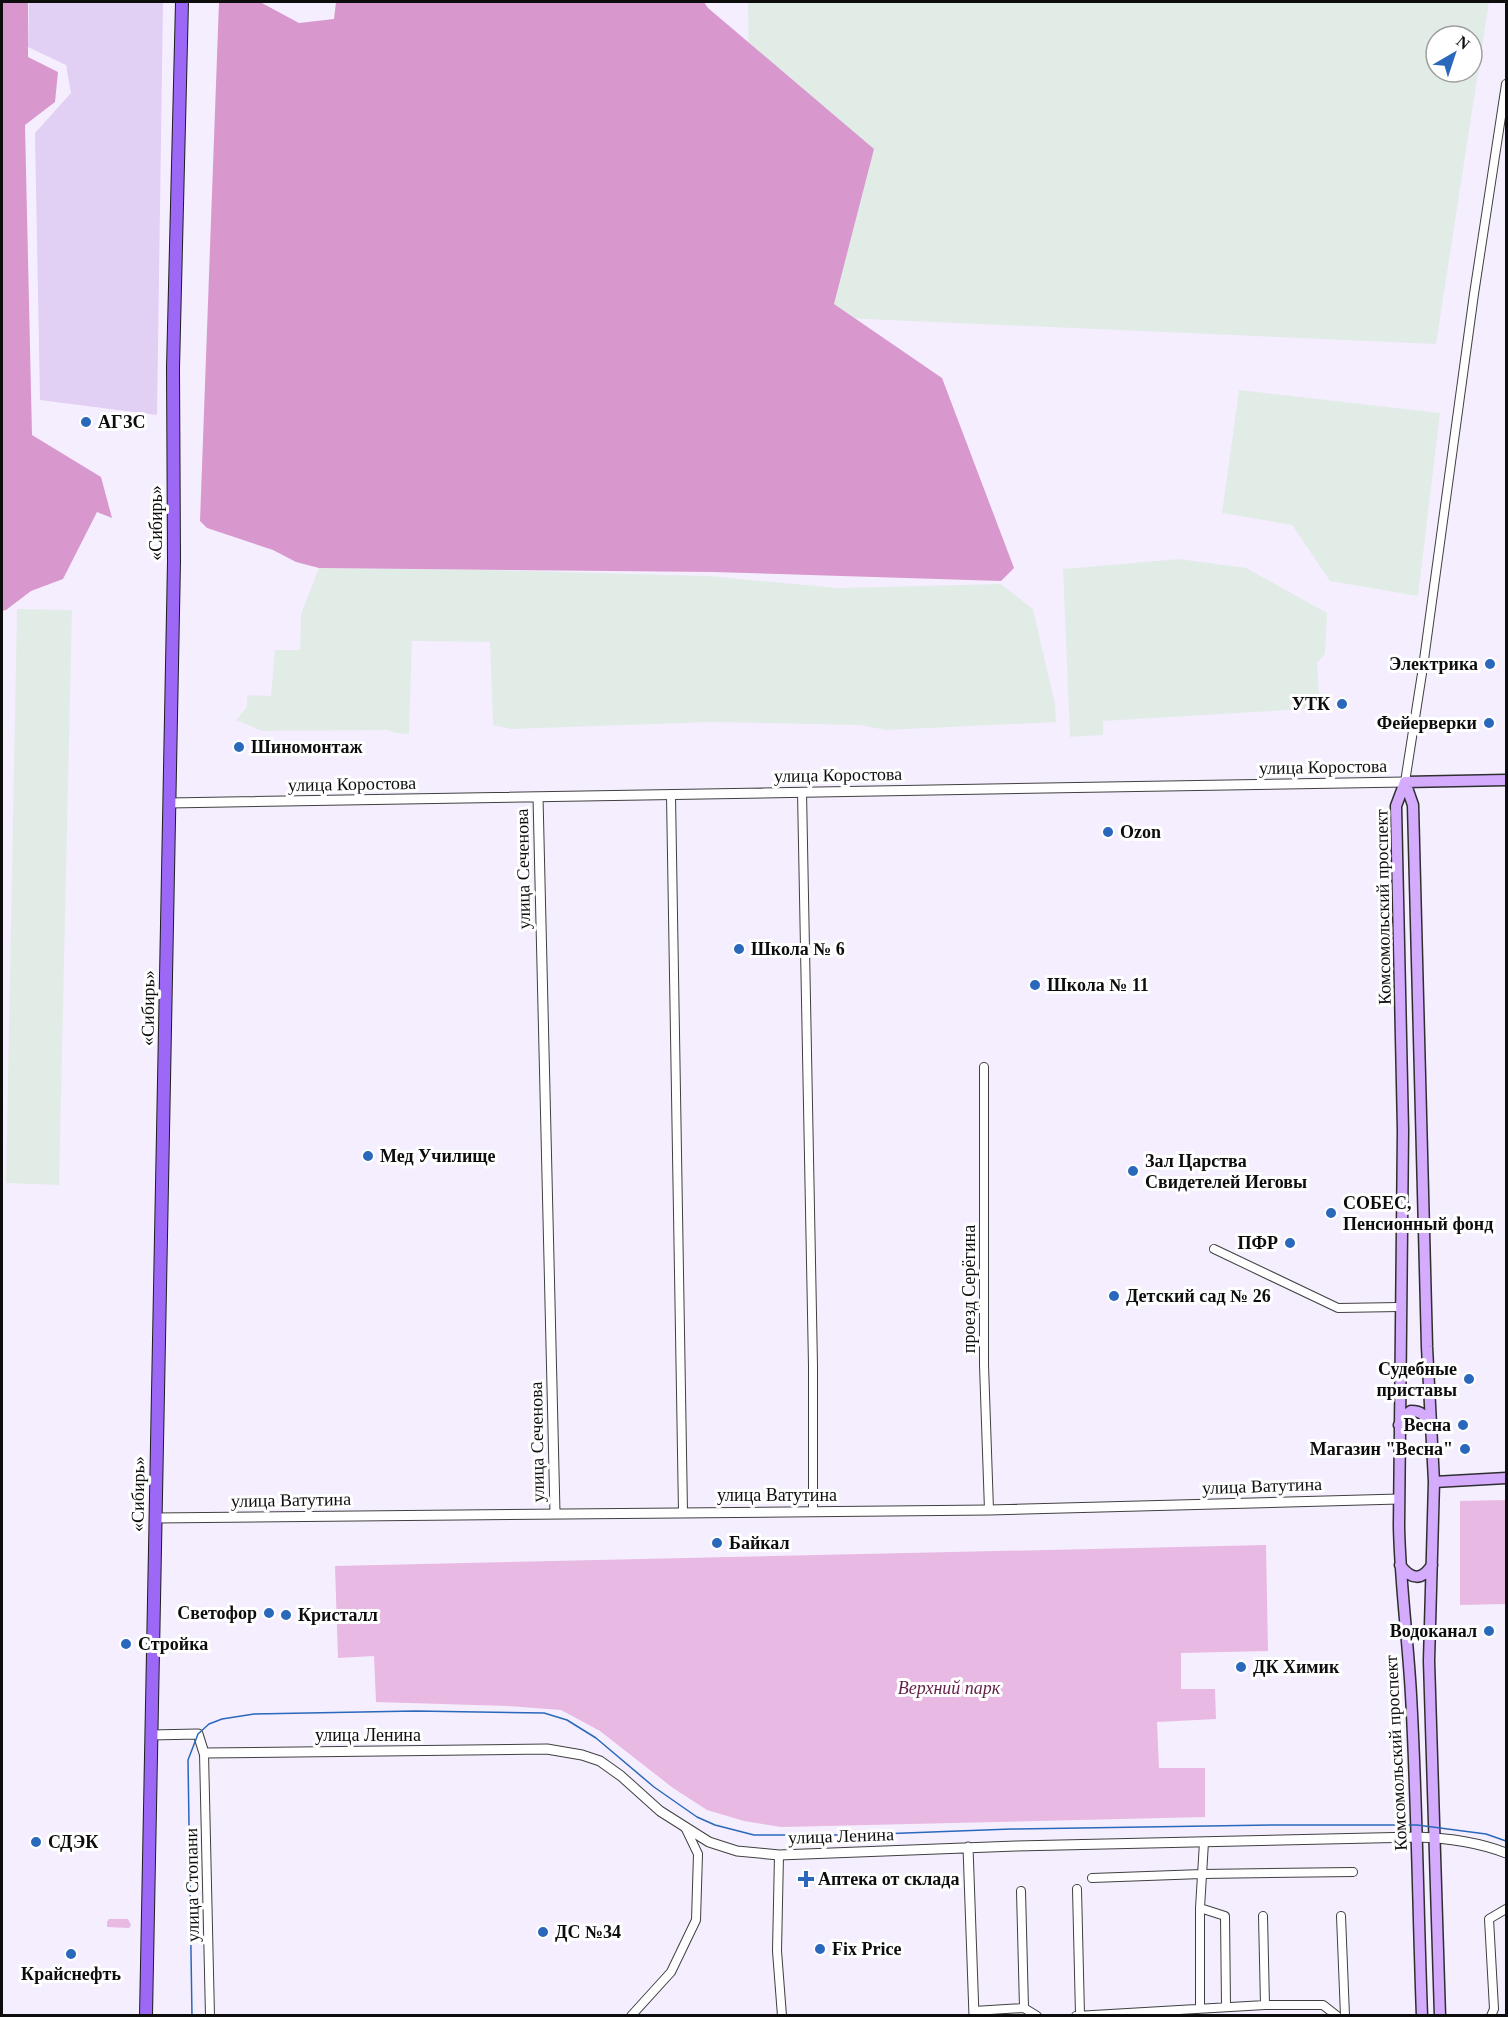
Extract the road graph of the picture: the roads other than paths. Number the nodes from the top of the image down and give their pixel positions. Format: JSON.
{"nodes":[{"id":1,"x":182,"y":2,"type":"edge"},
{"id":2,"x":1506,"y":84,"type":"edge"},
{"id":3,"x":1506,"y":780,"type":"edge"},
{"id":4,"x":1405,"y":782,"type":"junction"},
{"id":5,"x":802,"y":792,"type":"junction"},
{"id":6,"x":670,"y":795,"type":"junction"},
{"id":7,"x":538,"y":797,"type":"junction"},
{"id":8,"x":169,"y":803,"type":"junction"},
{"id":9,"x":984,"y":1067,"type":"dead end"},
{"id":10,"x":1214,"y":1249,"type":"dead end"},
{"id":11,"x":1399,"y":1307,"type":"dead end"},
{"id":12,"x":1399,"y":1426,"type":"junction"},
{"id":13,"x":1431,"y":1427,"type":"junction"},
{"id":14,"x":1506,"y":1478,"type":"edge"},
{"id":15,"x":1434,"y":1482,"type":"junction"},
{"id":16,"x":1399,"y":1499,"type":"junction"},
{"id":17,"x":989,"y":1510,"type":"junction"},
{"id":18,"x":813,"y":1511,"type":"junction"},
{"id":19,"x":683,"y":1512,"type":"junction"},
{"id":20,"x":555,"y":1514,"type":"junction"},
{"id":21,"x":155,"y":1518,"type":"junction"},
{"id":22,"x":1432,"y":1564,"type":"junction"},
{"id":23,"x":1400,"y":1565,"type":"junction"},
{"id":24,"x":151,"y":1735,"type":"junction"},
{"id":25,"x":204,"y":1753,"type":"junction"},
{"id":26,"x":687,"y":1829,"type":"junction"},
{"id":27,"x":1417,"y":1837,"type":"junction"},
{"id":28,"x":1436,"y":1838,"type":"junction"},
{"id":29,"x":1203,"y":1842,"type":"junction"},
{"id":30,"x":968,"y":1847,"type":"junction"},
{"id":31,"x":1506,"y":1853,"type":"edge"},
{"id":32,"x":779,"y":1855,"type":"junction"},
{"id":33,"x":1353,"y":1872,"type":"dead end"},
{"id":34,"x":1202,"y":1874,"type":"junction"},
{"id":35,"x":1092,"y":1878,"type":"dead end"},
{"id":36,"x":1077,"y":1889,"type":"dead end"},
{"id":37,"x":1021,"y":1891,"type":"dead end"},
{"id":38,"x":1200,"y":1908,"type":"junction"},
{"id":39,"x":1506,"y":1909,"type":"edge"},
{"id":40,"x":1263,"y":1916,"type":"dead end"},
{"id":41,"x":1341,"y":1916,"type":"dead end"},
{"id":42,"x":1265,"y":2005,"type":"junction"},
{"id":43,"x":1226,"y":2006,"type":"junction"},
{"id":44,"x":1200,"y":2007,"type":"junction"},
{"id":45,"x":1024,"y":2008,"type":"junction"},
{"id":46,"x":974,"y":2013,"type":"edge"},
{"id":47,"x":1078,"y":2015,"type":"edge"},
{"id":48,"x":146,"y":2016,"type":"edge"},
{"id":49,"x":210,"y":2016,"type":"edge"},
{"id":50,"x":631,"y":2016,"type":"edge"},
{"id":51,"x":783,"y":2016,"type":"edge"},
{"id":52,"x":1037,"y":2016,"type":"edge"},
{"id":53,"x":1337,"y":2016,"type":"edge"},
{"id":54,"x":1345,"y":2016,"type":"edge"},
{"id":55,"x":1422,"y":2016,"type":"edge"},
{"id":56,"x":1440,"y":2016,"type":"edge"},
{"id":57,"x":1491,"y":2016,"type":"edge"}],
"edges":[{"from":1,"to":8,"type":"main road","name":"«Сибирь»"},
{"from":2,"to":4,"type":"street"},
{"from":3,"to":4,"type":"main road","name":"улица Коростова"},
{"from":4,"to":5,"type":"street","name":"улица Коростова"},
{"from":4,"to":12,"type":"main road","name":"Комсомольский проспект"},
{"from":4,"to":13,"type":"main road","name":"Комсомольский проспект"},
{"from":5,"to":6,"type":"street","name":"улица Коростова"},
{"from":5,"to":18,"type":"street"},
{"from":6,"to":7,"type":"street","name":"улица Коростова"},
{"from":6,"to":19,"type":"street"},
{"from":7,"to":8,"type":"street","name":"улица Коростова"},
{"from":7,"to":20,"type":"street","name":"улица Сеченова"},
{"from":8,"to":21,"type":"main road","name":"«Сибирь»"},
{"from":9,"to":17,"type":"street","name":"проезд Серёгина"},
{"from":10,"to":11,"type":"street"},
{"from":12,"to":13,"type":"main road"},
{"from":12,"to":16,"type":"main road","name":"Комсомольский проспект"},
{"from":13,"to":15,"type":"main road","name":"Комсомольский проспект"},
{"from":14,"to":15,"type":"main road"},
{"from":15,"to":22,"type":"main road","name":"Комсомольский проспект"},
{"from":16,"to":17,"type":"street","name":"улица Ватутина"},
{"from":16,"to":23,"type":"main road","name":"Комсомольский проспект"},
{"from":17,"to":18,"type":"street","name":"улица Ватутина"},
{"from":18,"to":19,"type":"street","name":"улица Ватутина"},
{"from":19,"to":20,"type":"street","name":"улица Ватутина"},
{"from":20,"to":21,"type":"street","name":"улица Ватутина"},
{"from":21,"to":24,"type":"main road","name":"«Сибирь»"},
{"from":22,"to":23,"type":"main road"},
{"from":22,"to":28,"type":"main road","name":"Комсомольский проспект"},
{"from":23,"to":27,"type":"main road","name":"Комсомольский проспект"},
{"from":24,"to":25,"type":"street"},
{"from":24,"to":48,"type":"main road","name":"«Сибирь»"},
{"from":25,"to":26,"type":"street","name":"улица Ленина"},
{"from":25,"to":49,"type":"street","name":"улица Стопани"},
{"from":26,"to":32,"type":"street","name":"улица Ленина"},
{"from":26,"to":50,"type":"street"},
{"from":27,"to":28,"type":"street","name":"улица Ленина"},
{"from":27,"to":29,"type":"street","name":"улица Ленина"},
{"from":27,"to":55,"type":"main road","name":"Комсомольский проспект"},
{"from":28,"to":31,"type":"street","name":"улица Ленина"},
{"from":28,"to":56,"type":"main road","name":"Комсомольский проспект"},
{"from":29,"to":30,"type":"street","name":"улица Ленина"},
{"from":29,"to":34,"type":"street"},
{"from":30,"to":32,"type":"street","name":"улица Ленина"},
{"from":30,"to":46,"type":"street"},
{"from":32,"to":51,"type":"street"},
{"from":33,"to":34,"type":"street"},
{"from":34,"to":35,"type":"street"},
{"from":34,"to":38,"type":"street"},
{"from":36,"to":47,"type":"street"},
{"from":37,"to":45,"type":"street"},
{"from":38,"to":43,"type":"street"},
{"from":38,"to":44,"type":"street"},
{"from":39,"to":57,"type":"street"},
{"from":40,"to":42,"type":"street"},
{"from":41,"to":54,"type":"street"},
{"from":42,"to":43,"type":"street"},
{"from":42,"to":53,"type":"street"},
{"from":43,"to":44,"type":"street"},
{"from":44,"to":47,"type":"street"},
{"from":45,"to":46,"type":"street"},
{"from":45,"to":52,"type":"street"}]}
